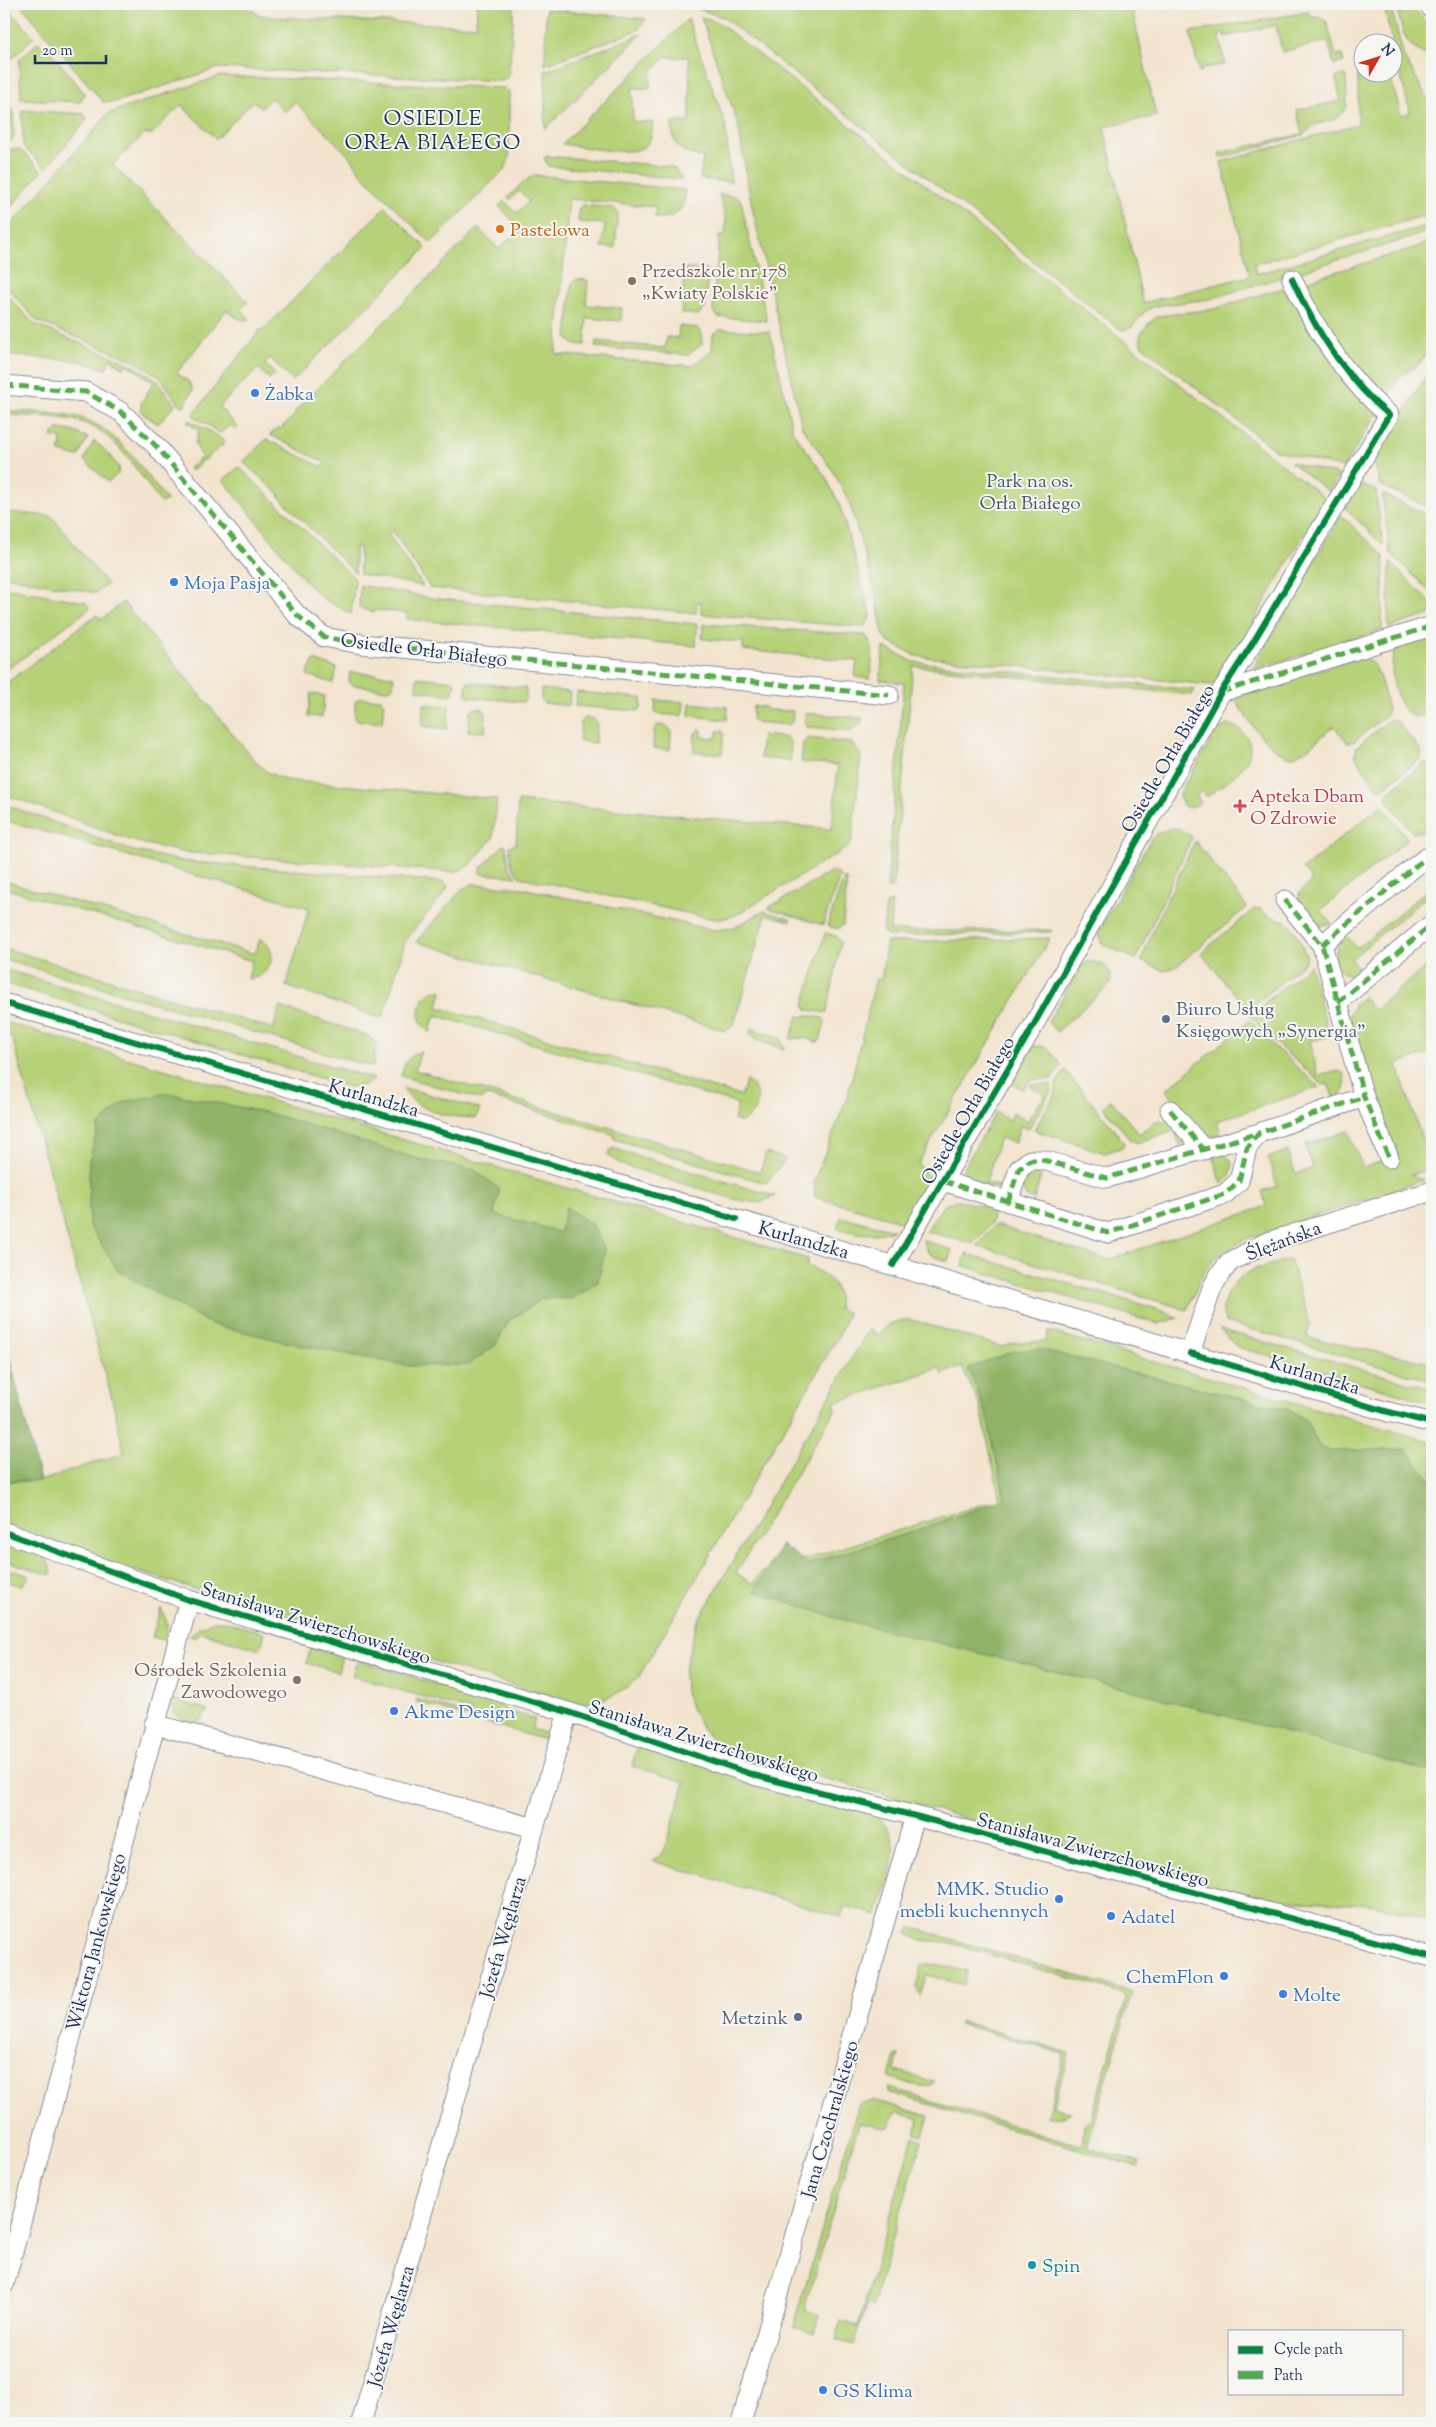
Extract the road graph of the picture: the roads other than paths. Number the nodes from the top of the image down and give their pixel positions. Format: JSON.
{"nodes":[{"id":1,"x":1428,"y":4,"type":"edge"},
{"id":2,"x":1432,"y":9,"type":"edge"},
{"id":3,"x":1292,"y":279,"type":"dead end"},
{"id":4,"x":4,"y":385,"type":"edge"},
{"id":5,"x":1432,"y":626,"type":"edge"},
{"id":6,"x":1221,"y":692,"type":"junction"},
{"id":7,"x":889,"y":695,"type":"dead end"},
{"id":8,"x":1432,"y":858,"type":"edge"},
{"id":9,"x":1285,"y":900,"type":"dead end"},
{"id":10,"x":1432,"y":924,"type":"edge"},
{"id":11,"x":1322,"y":945,"type":"junction"},
{"id":12,"x":1338,"y":1002,"type":"junction"},
{"id":13,"x":4,"y":1003,"type":"edge"},
{"id":14,"x":1364,"y":1097,"type":"junction"},
{"id":15,"x":1170,"y":1110,"type":"dead end"},
{"id":16,"x":1259,"y":1133,"type":"junction"},
{"id":17,"x":1204,"y":1150,"type":"junction"},
{"id":18,"x":1388,"y":1158,"type":"dead end"},
{"id":19,"x":943,"y":1181,"type":"junction"},
{"id":20,"x":1432,"y":1191,"type":"edge"},
{"id":21,"x":1008,"y":1202,"type":"junction"},
{"id":22,"x":893,"y":1265,"type":"junction"},
{"id":23,"x":1190,"y":1353,"type":"junction"},
{"id":24,"x":1432,"y":1422,"type":"edge"},
{"id":25,"x":4,"y":1532,"type":"edge"},
{"id":26,"x":189,"y":1600,"type":"junction"},
{"id":27,"x":568,"y":1712,"type":"junction"},
{"id":28,"x":154,"y":1724,"type":"junction"},
{"id":29,"x":915,"y":1816,"type":"junction"},
{"id":30,"x":534,"y":1828,"type":"junction"},
{"id":31,"x":1432,"y":1957,"type":"edge"},
{"id":32,"x":4,"y":2285,"type":"edge"},
{"id":33,"x":361,"y":2423,"type":"edge"},
{"id":34,"x":741,"y":2423,"type":"edge"}],
"edges":[{"from":1,"to":2,"type":"street"},
{"from":3,"to":6,"type":"street","name":"Osiedle Orła Białego"},
{"from":4,"to":7,"type":"street","name":"Osiedle Orła Białego"},
{"from":5,"to":6,"type":"street","name":"Osiedle Orła Białego"},
{"from":6,"to":19,"type":"street","name":"Osiedle Orła Białego"},
{"from":8,"to":11,"type":"street"},
{"from":9,"to":11,"type":"street"},
{"from":10,"to":12,"type":"street"},
{"from":11,"to":12,"type":"street"},
{"from":12,"to":14,"type":"street"},
{"from":13,"to":22,"type":"street","name":"Kurlandzka"},
{"from":14,"to":16,"type":"street"},
{"from":14,"to":18,"type":"street"},
{"from":15,"to":17,"type":"street"},
{"from":16,"to":17,"type":"street"},
{"from":16,"to":21,"type":"street","name":"Osiedle Orła Białego"},
{"from":17,"to":21,"type":"street"},
{"from":19,"to":21,"type":"street","name":"Osiedle Orła Białego"},
{"from":19,"to":22,"type":"street","name":"Osiedle Orła Białego"},
{"from":20,"to":23,"type":"street","name":"Ślężańska"},
{"from":22,"to":23,"type":"street","name":"Kurlandzka"},
{"from":23,"to":24,"type":"street","name":"Kurlandzka"},
{"from":25,"to":26,"type":"street","name":"Stanisława Zwierzchowskiego"},
{"from":26,"to":27,"type":"street","name":"Stanisława Zwierzchowskiego"},
{"from":26,"to":28,"type":"street","name":"Wiktora Jankowskiego"},
{"from":27,"to":29,"type":"street","name":"Stanisława Zwierzchowskiego"},
{"from":27,"to":30,"type":"street","name":"Józefa Węglarza"},
{"from":28,"to":30,"type":"street"},
{"from":28,"to":32,"type":"street","name":"Wiktora Jankowskiego"},
{"from":29,"to":31,"type":"street","name":"Stanisława Zwierzchowskiego"},
{"from":29,"to":34,"type":"street","name":"Jana Czochralskiego"},
{"from":30,"to":33,"type":"street","name":"Józefa Węglarza"}]}
